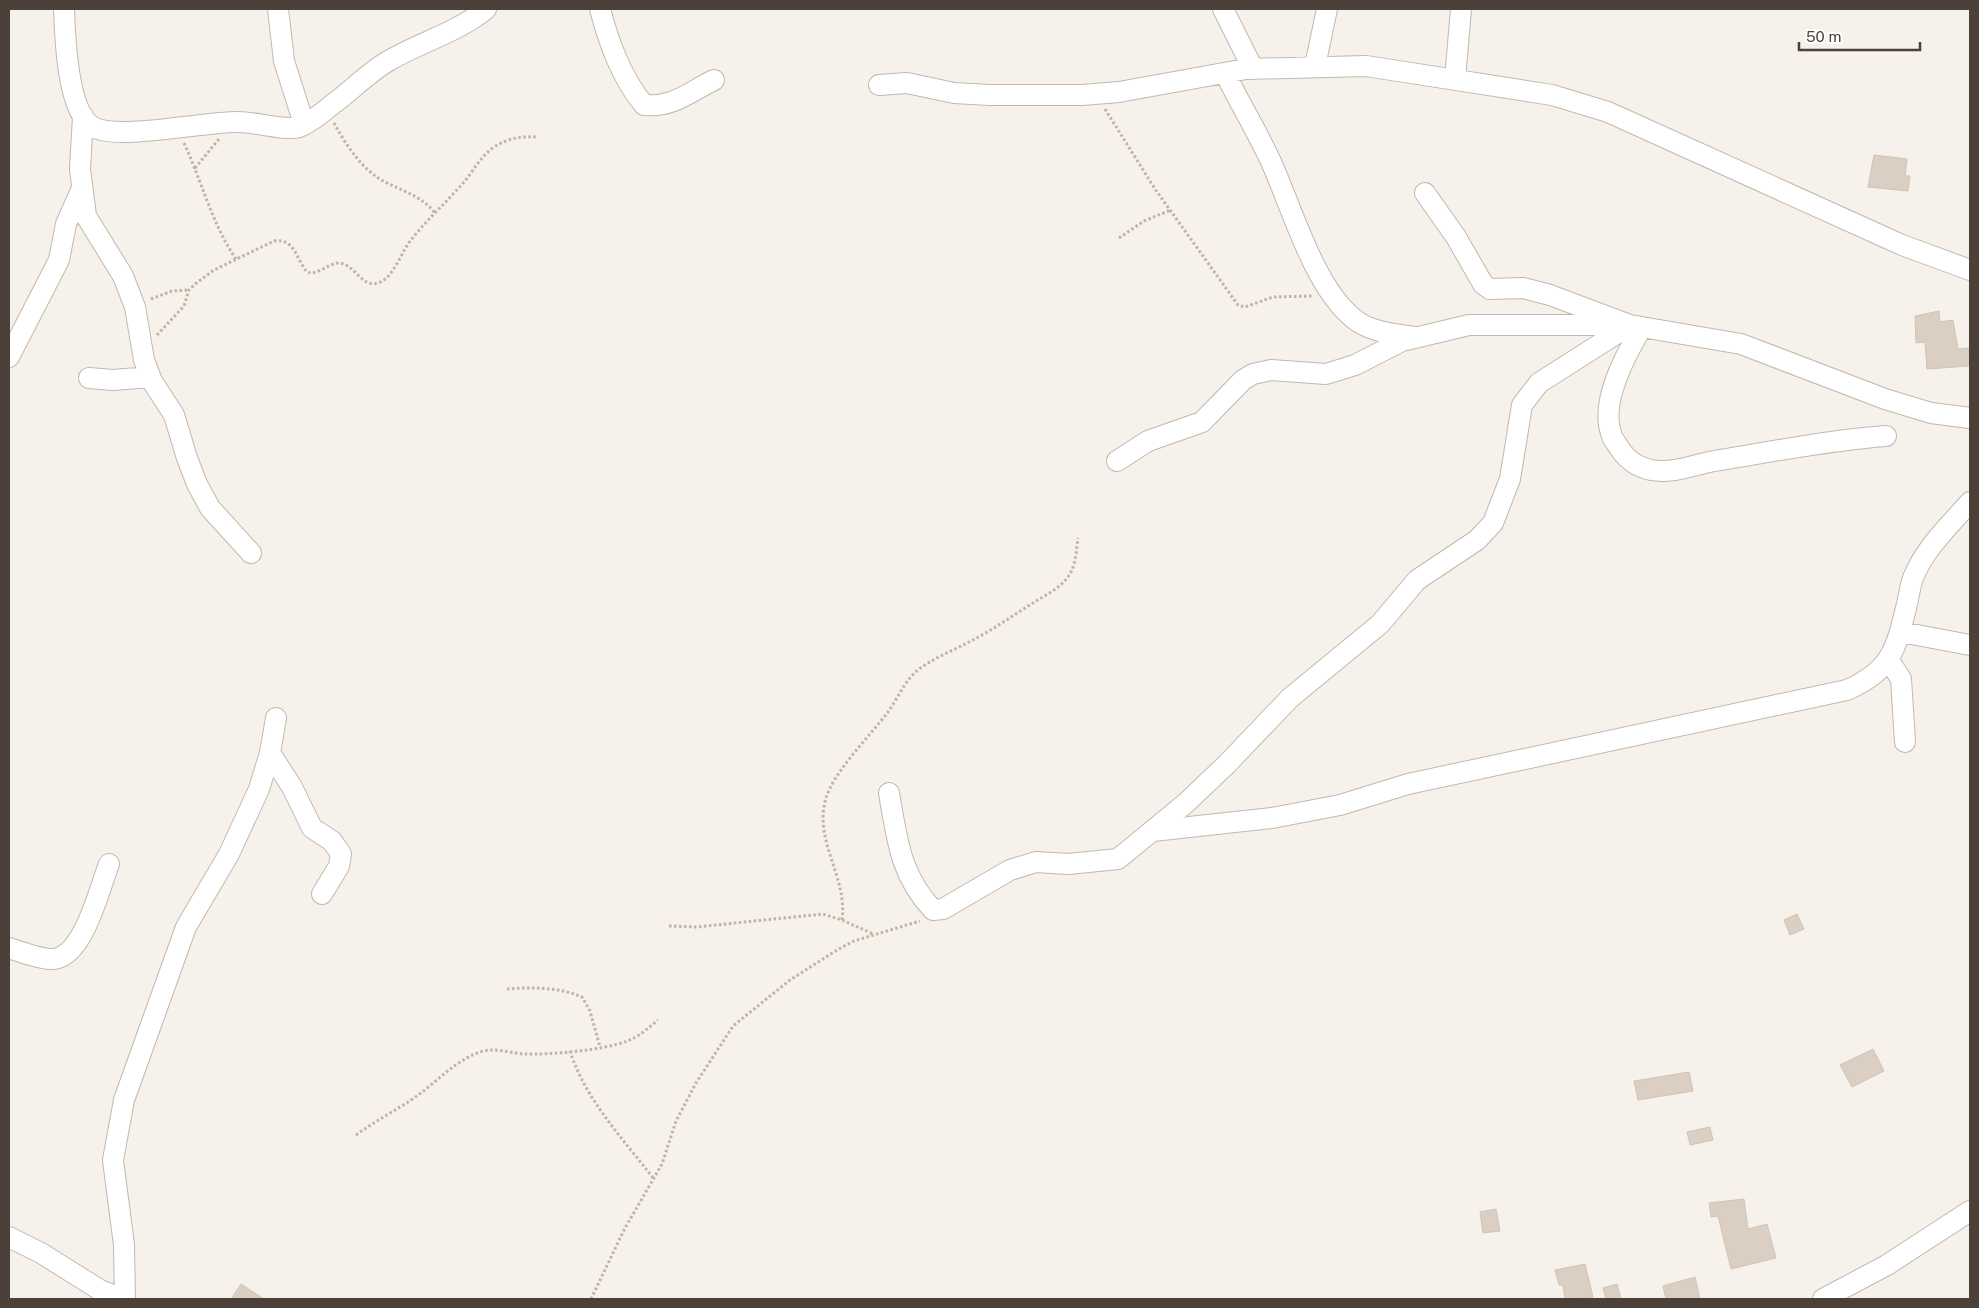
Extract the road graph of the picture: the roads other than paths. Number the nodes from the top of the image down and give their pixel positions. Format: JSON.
{"nodes":[{"id":1,"x":64,"y":9,"type":"edge"},
{"id":2,"x":278,"y":9,"type":"edge"},
{"id":3,"x":486,"y":9,"type":"edge"},
{"id":4,"x":600,"y":9,"type":"edge"},
{"id":5,"x":1223,"y":9,"type":"edge"},
{"id":6,"x":1327,"y":9,"type":"edge"},
{"id":7,"x":1461,"y":9,"type":"edge"},
{"id":8,"x":1315,"y":66,"type":"junction"},
{"id":9,"x":1253,"y":69,"type":"junction"},
{"id":10,"x":1225,"y":73,"type":"junction"},
{"id":11,"x":1455,"y":79,"type":"junction"},
{"id":12,"x":714,"y":80,"type":"dead end"},
{"id":13,"x":879,"y":85,"type":"dead end"},
{"id":14,"x":83,"y":116,"type":"junction"},
{"id":15,"x":304,"y":124,"type":"junction"},
{"id":16,"x":82,"y":188,"type":"junction"},
{"id":17,"x":1425,"y":193,"type":"dead end"},
{"id":18,"x":1970,"y":270,"type":"edge"},
{"id":19,"x":1636,"y":326,"type":"junction"},
{"id":20,"x":1415,"y":337,"type":"junction"},
{"id":21,"x":9,"y":357,"type":"edge"},
{"id":22,"x":150,"y":377,"type":"junction"},
{"id":23,"x":89,"y":378,"type":"dead end"},
{"id":24,"x":1970,"y":418,"type":"edge"},
{"id":25,"x":1886,"y":436,"type":"dead end"},
{"id":26,"x":1117,"y":461,"type":"dead end"},
{"id":27,"x":1970,"y":502,"type":"edge"},
{"id":28,"x":251,"y":553,"type":"dead end"},
{"id":29,"x":1901,"y":632,"type":"junction"},
{"id":30,"x":1970,"y":645,"type":"edge"},
{"id":31,"x":1888,"y":659,"type":"junction"},
{"id":32,"x":276,"y":718,"type":"dead end"},
{"id":33,"x":1906,"y":742,"type":"dead end"},
{"id":34,"x":270,"y":753,"type":"junction"},
{"id":35,"x":889,"y":793,"type":"dead end"},
{"id":36,"x":1152,"y":831,"type":"junction"},
{"id":37,"x":109,"y":864,"type":"dead end"},
{"id":38,"x":322,"y":894,"type":"dead end"},
{"id":39,"x":9,"y":948,"type":"edge"},
{"id":40,"x":1970,"y":1211,"type":"edge"},
{"id":41,"x":9,"y":1237,"type":"edge"},
{"id":42,"x":124,"y":1299,"type":"edge"},
{"id":43,"x":1823,"y":1299,"type":"edge"}],
"edges":[{"from":1,"to":14,"type":"street"},
{"from":2,"to":15,"type":"street"},
{"from":3,"to":15,"type":"street"},
{"from":4,"to":12,"type":"street"},
{"from":5,"to":9,"type":"street"},
{"from":6,"to":8,"type":"street"},
{"from":7,"to":11,"type":"street"},
{"from":8,"to":9,"type":"street"},
{"from":8,"to":11,"type":"street"},
{"from":9,"to":10,"type":"street"},
{"from":10,"to":13,"type":"street"},
{"from":10,"to":20,"type":"street"},
{"from":11,"to":18,"type":"street"},
{"from":14,"to":15,"type":"street"},
{"from":14,"to":16,"type":"street"},
{"from":16,"to":21,"type":"street"},
{"from":16,"to":22,"type":"street"},
{"from":17,"to":19,"type":"street"},
{"from":19,"to":20,"type":"street"},
{"from":19,"to":24,"type":"street"},
{"from":19,"to":25,"type":"street"},
{"from":19,"to":36,"type":"street"},
{"from":20,"to":26,"type":"street"},
{"from":22,"to":23,"type":"street"},
{"from":22,"to":28,"type":"street"},
{"from":27,"to":29,"type":"street"},
{"from":29,"to":30,"type":"street"},
{"from":29,"to":31,"type":"street"},
{"from":31,"to":33,"type":"street"},
{"from":31,"to":36,"type":"street"},
{"from":32,"to":34,"type":"street"},
{"from":34,"to":38,"type":"street"},
{"from":34,"to":42,"type":"street"},
{"from":35,"to":36,"type":"street"},
{"from":37,"to":39,"type":"street"},
{"from":40,"to":43,"type":"street"},
{"from":41,"to":42,"type":"street"}]}
